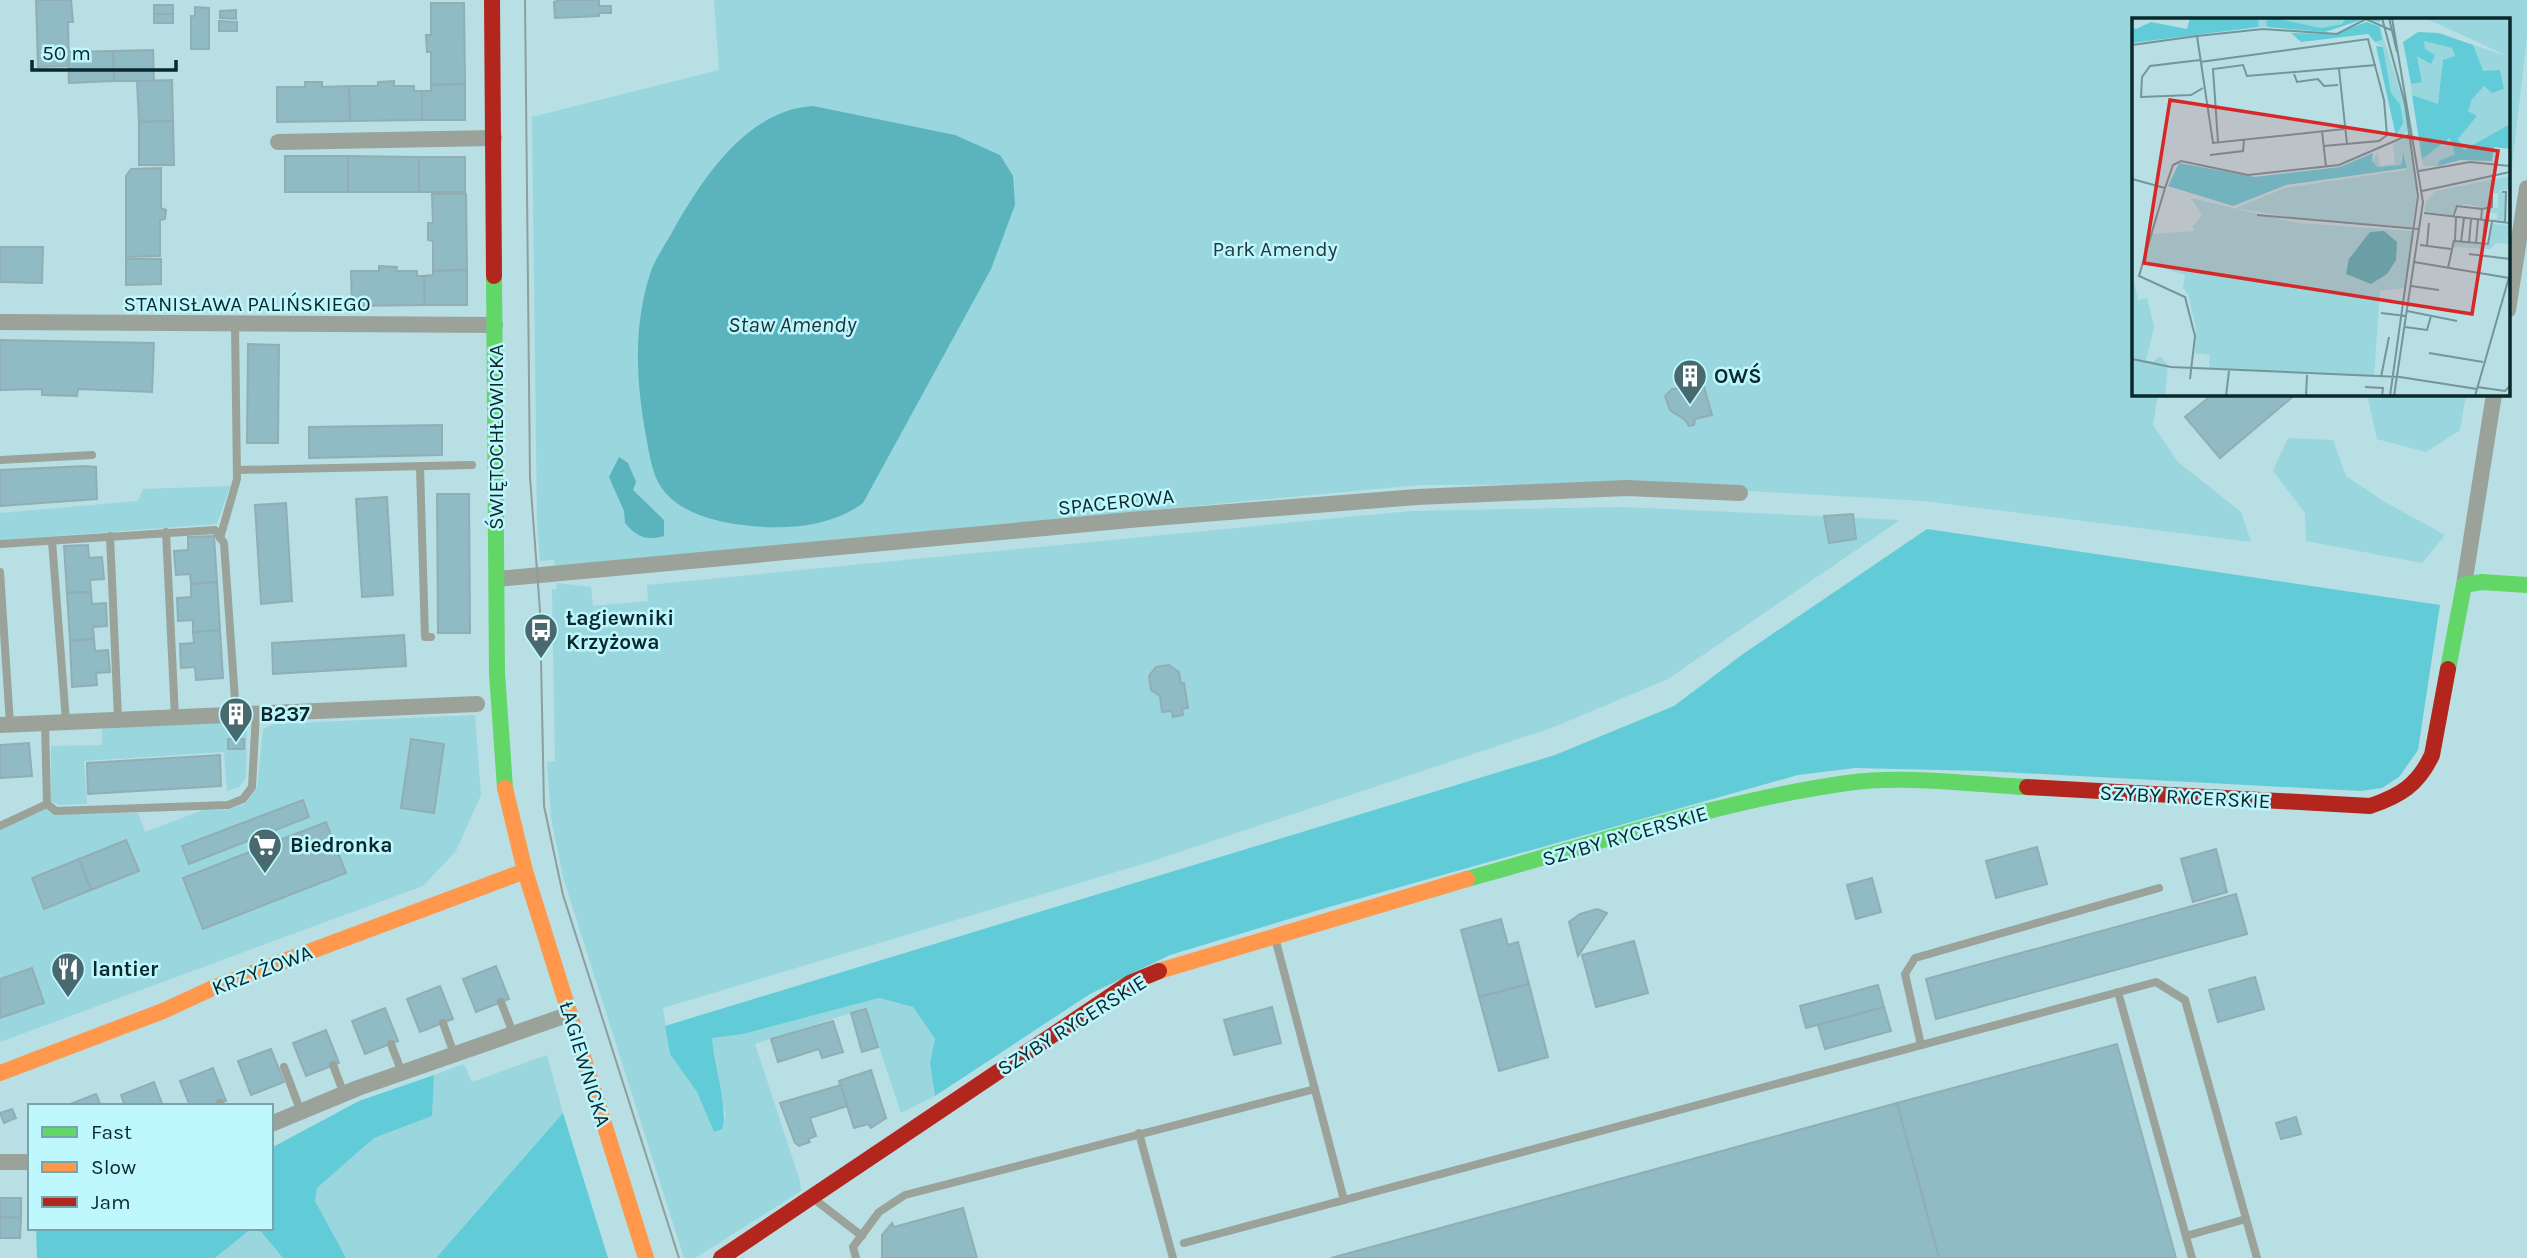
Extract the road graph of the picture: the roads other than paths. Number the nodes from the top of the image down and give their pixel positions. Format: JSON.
{"nodes":[{"id":1,"x":492,"y":0,"type":"edge"},
{"id":2,"x":494,"y":138,"type":"junction"},
{"id":3,"x":278,"y":142,"type":"dead end"},
{"id":4,"x":2527,"y":188,"type":"edge"},
{"id":5,"x":2510,"y":297,"type":"edge"},
{"id":6,"x":0,"y":322,"type":"edge"},
{"id":7,"x":235,"y":325,"type":"junction"},
{"id":8,"x":495,"y":325,"type":"junction"},
{"id":9,"x":2494,"y":396,"type":"edge"},
{"id":10,"x":92,"y":455,"type":"dead end"},
{"id":11,"x":0,"y":460,"type":"edge"},
{"id":12,"x":472,"y":465,"type":"dead end"},
{"id":13,"x":420,"y":466,"type":"junction"},
{"id":14,"x":237,"y":470,"type":"junction"},
{"id":15,"x":1740,"y":493,"type":"dead end"},
{"id":16,"x":166,"y":532,"type":"junction"},
{"id":17,"x":110,"y":536,"type":"junction"},
{"id":18,"x":220,"y":538,"type":"junction"},
{"id":19,"x":51,"y":541,"type":"junction"},
{"id":20,"x":0,"y":544,"type":"edge"},
{"id":21,"x":0,"y":572,"type":"edge"},
{"id":22,"x":497,"y":579,"type":"junction"},
{"id":23,"x":2464,"y":585,"type":"junction"},
{"id":24,"x":2527,"y":585,"type":"edge"},
{"id":25,"x":431,"y":636,"type":"dead end"},
{"id":26,"x":477,"y":704,"type":"dead end"},
{"id":27,"x":256,"y":713,"type":"junction"},
{"id":28,"x":236,"y":715,"type":"junction"},
{"id":29,"x":175,"y":717,"type":"junction"},
{"id":30,"x":118,"y":718,"type":"junction"},
{"id":31,"x":66,"y":721,"type":"junction"},
{"id":32,"x":45,"y":722,"type":"junction"},
{"id":33,"x":5,"y":724,"type":"edge"},
{"id":34,"x":47,"y":804,"type":"junction"},
{"id":35,"x":0,"y":826,"type":"edge"},
{"id":36,"x":525,"y":870,"type":"junction"},
{"id":37,"x":2159,"y":888,"type":"dead end"},
{"id":38,"x":1274,"y":934,"type":"junction"},
{"id":39,"x":2118,"y":992,"type":"junction"},
{"id":40,"x":501,"y":1002,"type":"dead end"},
{"id":41,"x":570,"y":1014,"type":"junction"},
{"id":42,"x":443,"y":1023,"type":"dead end"},
{"id":43,"x":513,"y":1033,"type":"junction"},
{"id":44,"x":391,"y":1044,"type":"dead end"},
{"id":45,"x":1921,"y":1045,"type":"junction"},
{"id":46,"x":454,"y":1054,"type":"junction"},
{"id":47,"x":333,"y":1065,"type":"dead end"},
{"id":48,"x":284,"y":1067,"type":"dead end"},
{"id":49,"x":0,"y":1073,"type":"edge"},
{"id":50,"x":402,"y":1073,"type":"junction"},
{"id":51,"x":1315,"y":1088,"type":"junction"},
{"id":52,"x":344,"y":1094,"type":"junction"},
{"id":53,"x":300,"y":1112,"type":"junction"},
{"id":54,"x":273,"y":1123,"type":"edge"},
{"id":55,"x":1139,"y":1133,"type":"junction"},
{"id":56,"x":0,"y":1162,"type":"edge"},
{"id":57,"x":28,"y":1162,"type":"edge"},
{"id":58,"x":813,"y":1199,"type":"junction"},
{"id":59,"x":1344,"y":1200,"type":"junction"},
{"id":60,"x":2246,"y":1219,"type":"junction"},
{"id":61,"x":862,"y":1236,"type":"junction"},
{"id":62,"x":2186,"y":1236,"type":"junction"},
{"id":63,"x":1184,"y":1243,"type":"dead end"},
{"id":64,"x":646,"y":1258,"type":"edge"},
{"id":65,"x":721,"y":1258,"type":"edge"},
{"id":66,"x":856,"y":1258,"type":"edge"},
{"id":67,"x":1173,"y":1258,"type":"edge"},
{"id":68,"x":2192,"y":1258,"type":"edge"},
{"id":69,"x":2257,"y":1258,"type":"edge"}],
"edges":[{"from":1,"to":2,"type":"street","name":"ŚWIĘTOCHŁOWICKA"},
{"from":2,"to":3,"type":"street"},
{"from":2,"to":8,"type":"street","name":"ŚWIĘTOCHŁOWICKA"},
{"from":4,"to":5,"type":"street"},
{"from":6,"to":7,"type":"street","name":"STANISŁAWA PALIŃSKIEGO"},
{"from":7,"to":8,"type":"street","name":"STANISŁAWA PALIŃSKIEGO"},
{"from":7,"to":14,"type":"lane"},
{"from":8,"to":22,"type":"street","name":"ŚWIĘTOCHŁOWICKA"},
{"from":9,"to":23,"type":"street","name":"SZYBY RYCERSKIE"},
{"from":10,"to":11,"type":"lane"},
{"from":12,"to":13,"type":"lane"},
{"from":13,"to":14,"type":"lane"},
{"from":13,"to":25,"type":"lane"},
{"from":14,"to":18,"type":"lane"},
{"from":15,"to":22,"type":"street","name":"SPACEROWA"},
{"from":16,"to":17,"type":"lane"},
{"from":16,"to":18,"type":"lane"},
{"from":16,"to":29,"type":"lane"},
{"from":17,"to":19,"type":"lane"},
{"from":17,"to":30,"type":"lane"},
{"from":18,"to":28,"type":"lane"},
{"from":19,"to":20,"type":"lane"},
{"from":19,"to":31,"type":"lane"},
{"from":21,"to":33,"type":"lane"},
{"from":22,"to":36,"type":"street","name":"ŚWIĘTOCHŁOWICKA"},
{"from":23,"to":24,"type":"street"},
{"from":23,"to":38,"type":"street","name":"SZYBY RYCERSKIE"},
{"from":26,"to":27,"type":"street"},
{"from":27,"to":28,"type":"street"},
{"from":27,"to":34,"type":"lane"},
{"from":28,"to":29,"type":"street"},
{"from":29,"to":30,"type":"street"},
{"from":30,"to":31,"type":"street"},
{"from":31,"to":32,"type":"street"},
{"from":32,"to":33,"type":"street"},
{"from":32,"to":34,"type":"lane"},
{"from":34,"to":35,"type":"lane"},
{"from":36,"to":41,"type":"street","name":"ŁAGIEWNICKA"},
{"from":36,"to":49,"type":"street","name":"KRZYŻOWA"},
{"from":37,"to":45,"type":"lane"},
{"from":38,"to":51,"type":"lane"},
{"from":38,"to":58,"type":"street","name":"SZYBY RYCERSKIE"},
{"from":39,"to":45,"type":"lane"},
{"from":39,"to":60,"type":"lane"},
{"from":39,"to":62,"type":"lane"},
{"from":40,"to":43,"type":"lane"},
{"from":41,"to":43,"type":"street"},
{"from":41,"to":64,"type":"street","name":"ŁAGIEWNICKA"},
{"from":42,"to":46,"type":"lane"},
{"from":43,"to":46,"type":"street"},
{"from":44,"to":50,"type":"lane"},
{"from":45,"to":59,"type":"lane"},
{"from":46,"to":50,"type":"street"},
{"from":47,"to":52,"type":"lane"},
{"from":48,"to":53,"type":"lane"},
{"from":50,"to":52,"type":"street"},
{"from":51,"to":55,"type":"lane"},
{"from":51,"to":59,"type":"lane"},
{"from":52,"to":53,"type":"street"},
{"from":53,"to":54,"type":"street"},
{"from":55,"to":61,"type":"lane"},
{"from":55,"to":67,"type":"lane"},
{"from":56,"to":57,"type":"street"},
{"from":58,"to":61,"type":"lane"},
{"from":58,"to":65,"type":"street","name":"SZYBY RYCERSKIE"},
{"from":59,"to":63,"type":"lane"},
{"from":60,"to":62,"type":"lane"},
{"from":60,"to":69,"type":"lane"},
{"from":61,"to":66,"type":"lane"},
{"from":62,"to":68,"type":"lane"}]}
